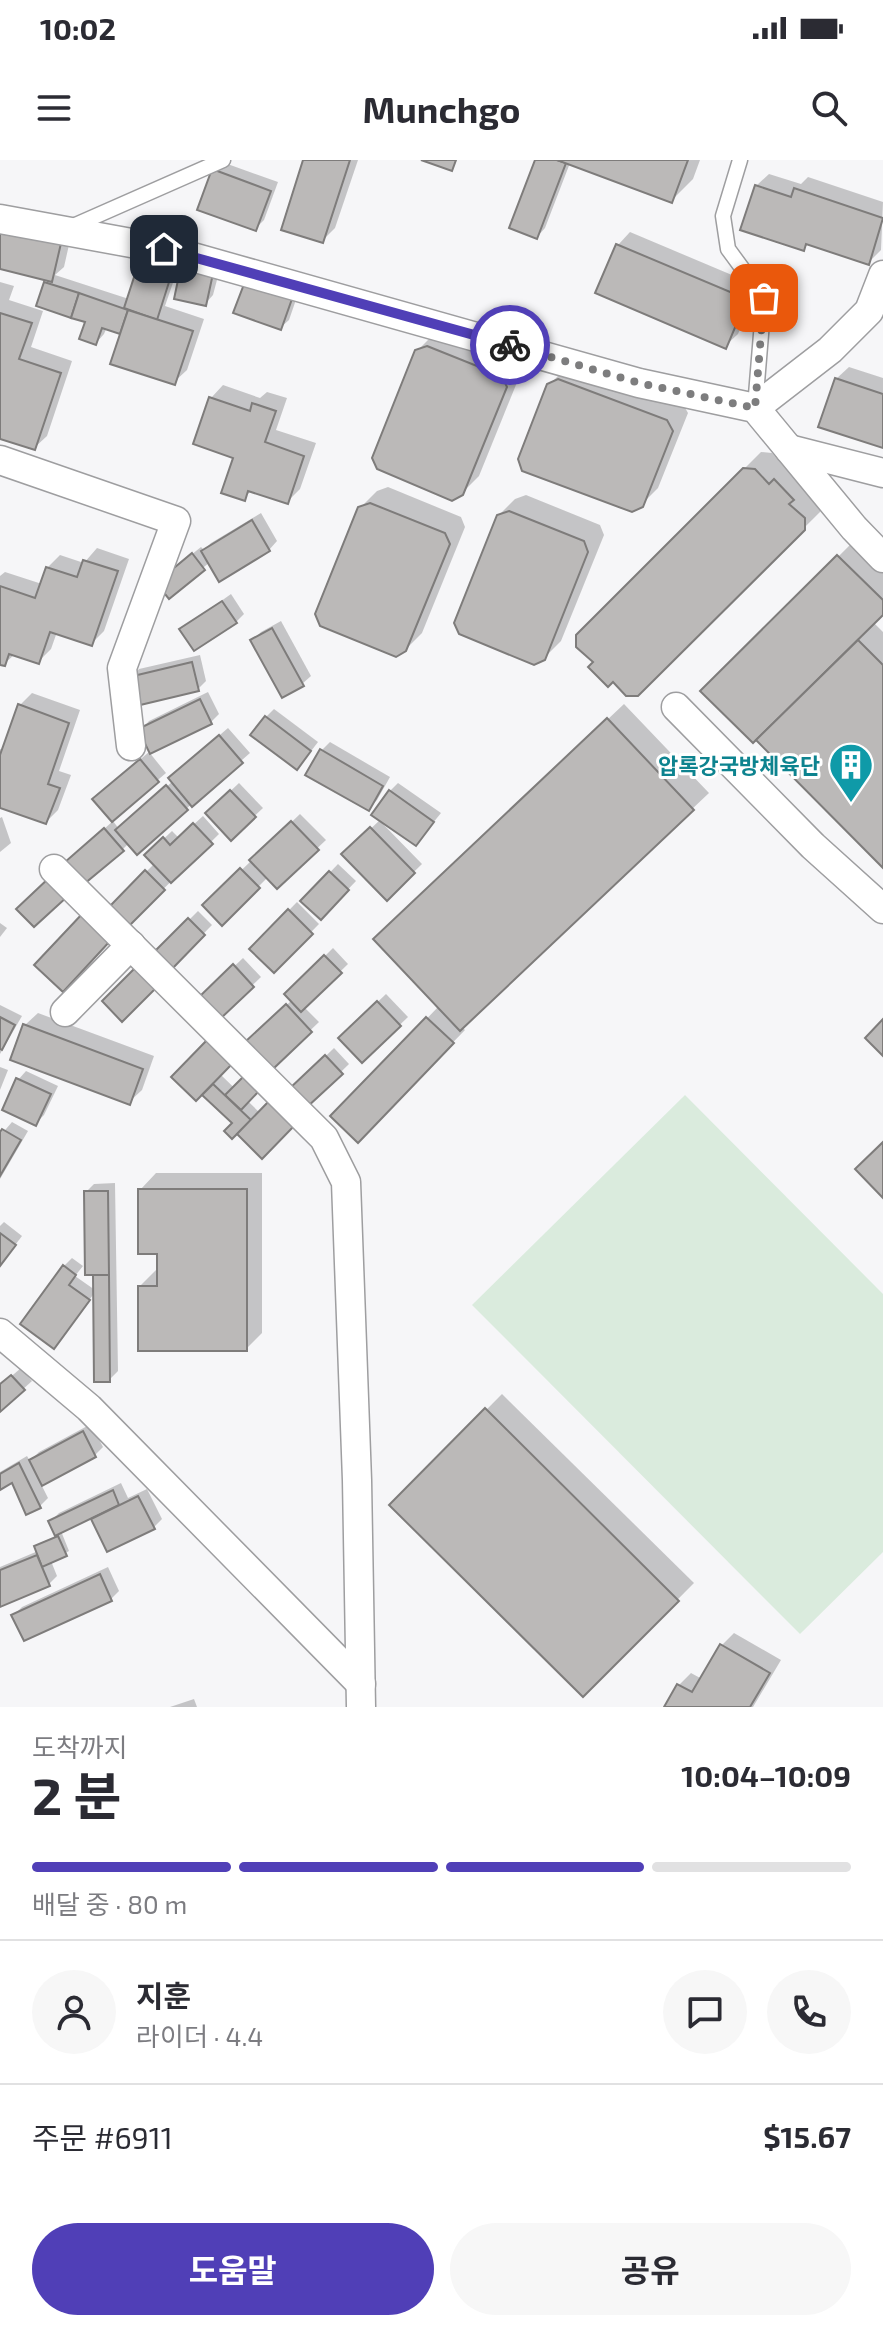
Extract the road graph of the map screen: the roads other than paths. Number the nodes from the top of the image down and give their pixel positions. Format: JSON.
{"nodes":[{"id":1,"x":223,"y":160,"type":"edge"},
{"id":2,"x":740,"y":160,"type":"edge"},
{"id":3,"x":0,"y":219,"type":"edge"},
{"id":4,"x":64,"y":231,"type":"junction"},
{"id":5,"x":883,"y":275,"type":"edge"},
{"id":6,"x":755,"y":408,"type":"junction"},
{"id":7,"x":789,"y":449,"type":"junction"},
{"id":8,"x":0,"y":460,"type":"edge"},
{"id":9,"x":883,"y":473,"type":"edge"},
{"id":10,"x":883,"y":558,"type":"edge"},
{"id":11,"x":676,"y":707,"type":"dead end"},
{"id":12,"x":131,"y":746,"type":"dead end"},
{"id":13,"x":54,"y":869,"type":"dead end"},
{"id":14,"x":883,"y":909,"type":"edge"},
{"id":15,"x":131,"y":945,"type":"junction"},
{"id":16,"x":65,"y":1012,"type":"dead end"},
{"id":17,"x":0,"y":1333,"type":"edge"},
{"id":18,"x":361,"y":1696,"type":"edge"}],
"edges":[{"from":1,"to":4,"type":"lane"},
{"from":2,"to":6,"type":"lane"},
{"from":3,"to":4,"type":"street"},
{"from":4,"to":6,"type":"street"},
{"from":5,"to":6,"type":"street"},
{"from":6,"to":7,"type":"street"},
{"from":7,"to":9,"type":"street"},
{"from":7,"to":10,"type":"street"},
{"from":8,"to":12,"type":"street"},
{"from":11,"to":14,"type":"street"},
{"from":13,"to":15,"type":"street"},
{"from":15,"to":16,"type":"street"},
{"from":15,"to":18,"type":"street"},
{"from":17,"to":18,"type":"street"}]}
